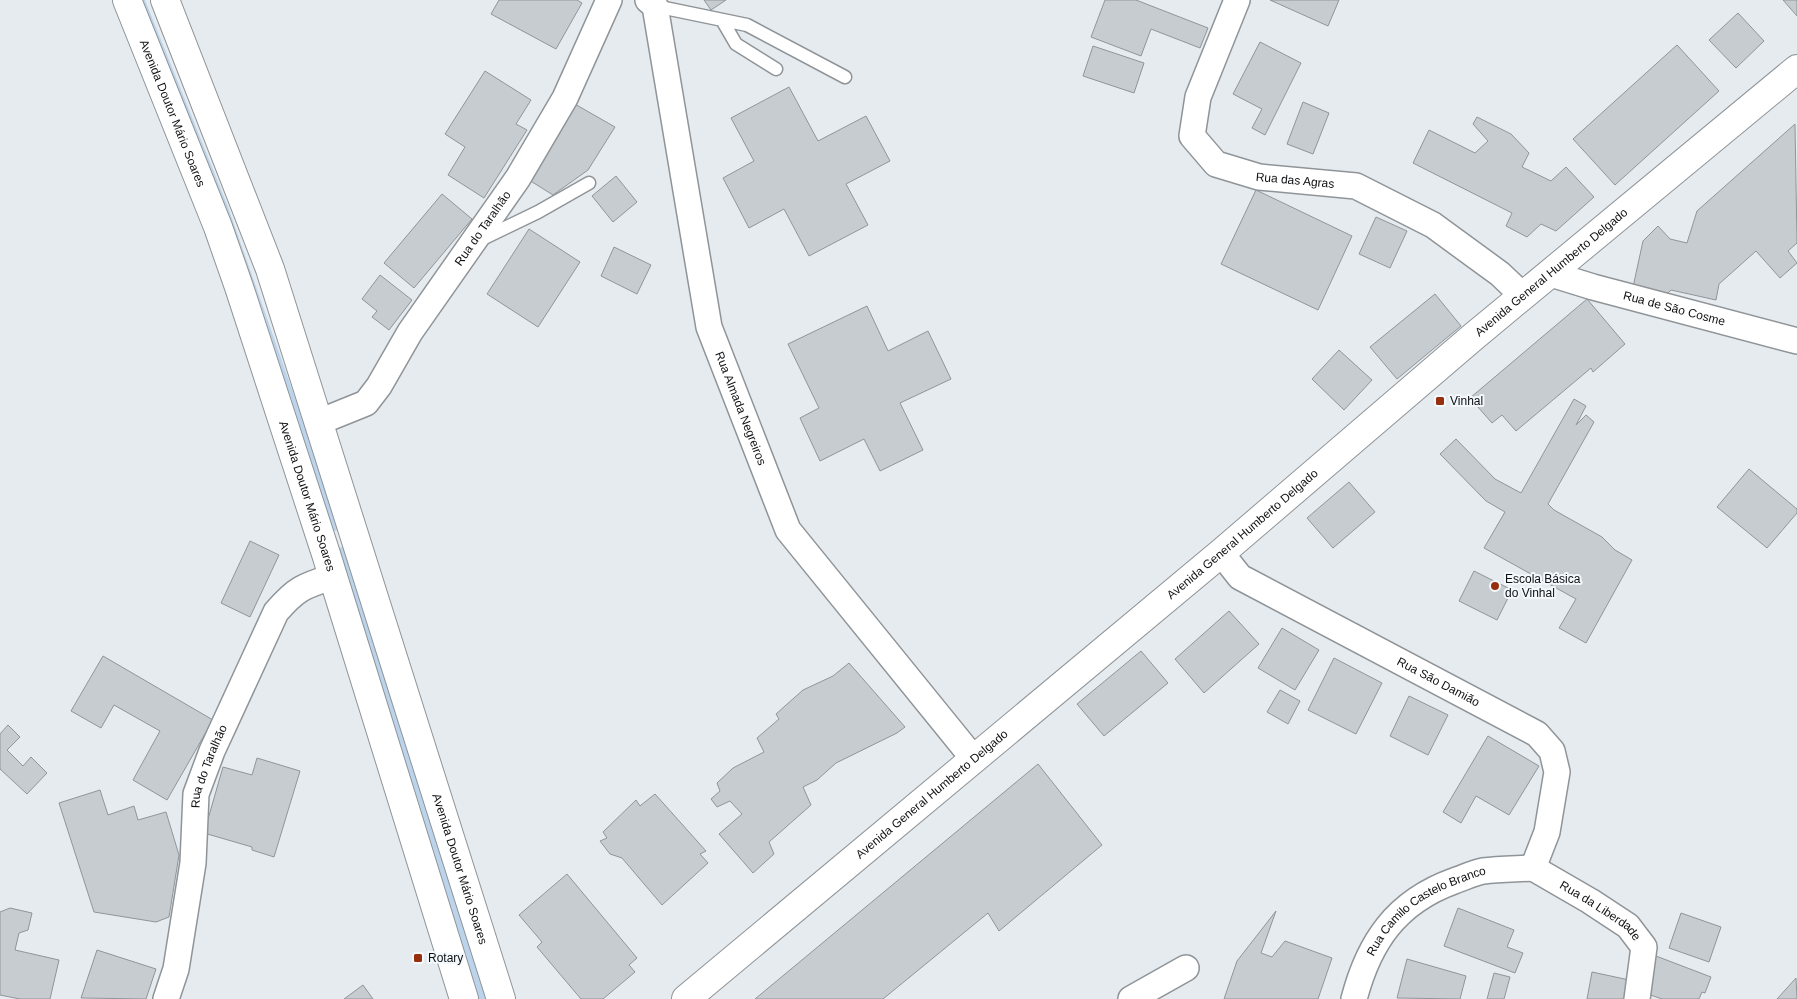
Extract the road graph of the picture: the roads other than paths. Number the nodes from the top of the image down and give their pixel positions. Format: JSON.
{"nodes":[{"id":1,"x":127,"y":0,"type":"edge"},
{"id":2,"x":165,"y":0,"type":"edge"},
{"id":3,"x":609,"y":0,"type":"edge"},
{"id":4,"x":1237,"y":0,"type":"edge"},
{"id":5,"x":651,"y":3,"type":"edge"},
{"id":6,"x":722,"y":20,"type":"junction"},
{"id":7,"x":776,"y":69,"type":"dead end"},
{"id":8,"x":1797,"y":69,"type":"edge"},
{"id":9,"x":845,"y":77,"type":"dead end"},
{"id":10,"x":589,"y":184,"type":"dead end"},
{"id":11,"x":475,"y":242,"type":"junction"},
{"id":12,"x":1551,"y":274,"type":"junction"},
{"id":13,"x":1523,"y":296,"type":"junction"},
{"id":14,"x":1797,"y":341,"type":"edge"},
{"id":15,"x":319,"y":422,"type":"junction"},
{"id":16,"x":1221,"y":554,"type":"junction"},
{"id":17,"x":332,"y":577,"type":"junction"},
{"id":18,"x":973,"y":758,"type":"junction"},
{"id":19,"x":1533,"y":868,"type":"junction"},
{"id":20,"x":1186,"y":968,"type":"dead end"},
{"id":21,"x":166,"y":999,"type":"edge"},
{"id":22,"x":464,"y":999,"type":"edge"},
{"id":23,"x":502,"y":999,"type":"edge"},
{"id":24,"x":686,"y":999,"type":"edge"},
{"id":25,"x":1131,"y":999,"type":"edge"},
{"id":26,"x":1354,"y":999,"type":"edge"},
{"id":27,"x":1637,"y":999,"type":"edge"}],
"edges":[{"from":1,"to":17,"type":"main road","name":"Avenida Doutor Mário Soares"},
{"from":2,"to":15,"type":"main road","name":"Avenida Doutor Mário Soares"},
{"from":3,"to":11,"type":"street","name":"Rua do Taralhão"},
{"from":4,"to":13,"type":"street","name":"Rua das Agras"},
{"from":5,"to":6,"type":"lane"},
{"from":5,"to":18,"type":"street","name":"Rua Almada Negreiros"},
{"from":6,"to":7,"type":"lane"},
{"from":6,"to":9,"type":"lane"},
{"from":8,"to":12,"type":"main road","name":"Avenida General Humberto Delgado"},
{"from":10,"to":11,"type":"lane"},
{"from":11,"to":15,"type":"street","name":"Rua do Taralhão"},
{"from":12,"to":13,"type":"main road","name":"Avenida General Humberto Delgado"},
{"from":12,"to":14,"type":"street","name":"Rua de São Cosme"},
{"from":13,"to":16,"type":"main road","name":"Avenida General Humberto Delgado"},
{"from":15,"to":23,"type":"main road","name":"Avenida Doutor Mário Soares"},
{"from":16,"to":18,"type":"main road","name":"Avenida General Humberto Delgado"},
{"from":16,"to":19,"type":"street","name":"Rua São Damião"},
{"from":17,"to":21,"type":"street","name":"Rua do Taralhão"},
{"from":17,"to":22,"type":"main road","name":"Avenida Doutor Mário Soares"},
{"from":18,"to":24,"type":"main road","name":"Avenida General Humberto Delgado"},
{"from":19,"to":26,"type":"street","name":"Rua Camilo Castelo Branco"},
{"from":19,"to":27,"type":"street","name":"Rua da Liberdade"},
{"from":20,"to":25,"type":"street"}]}
